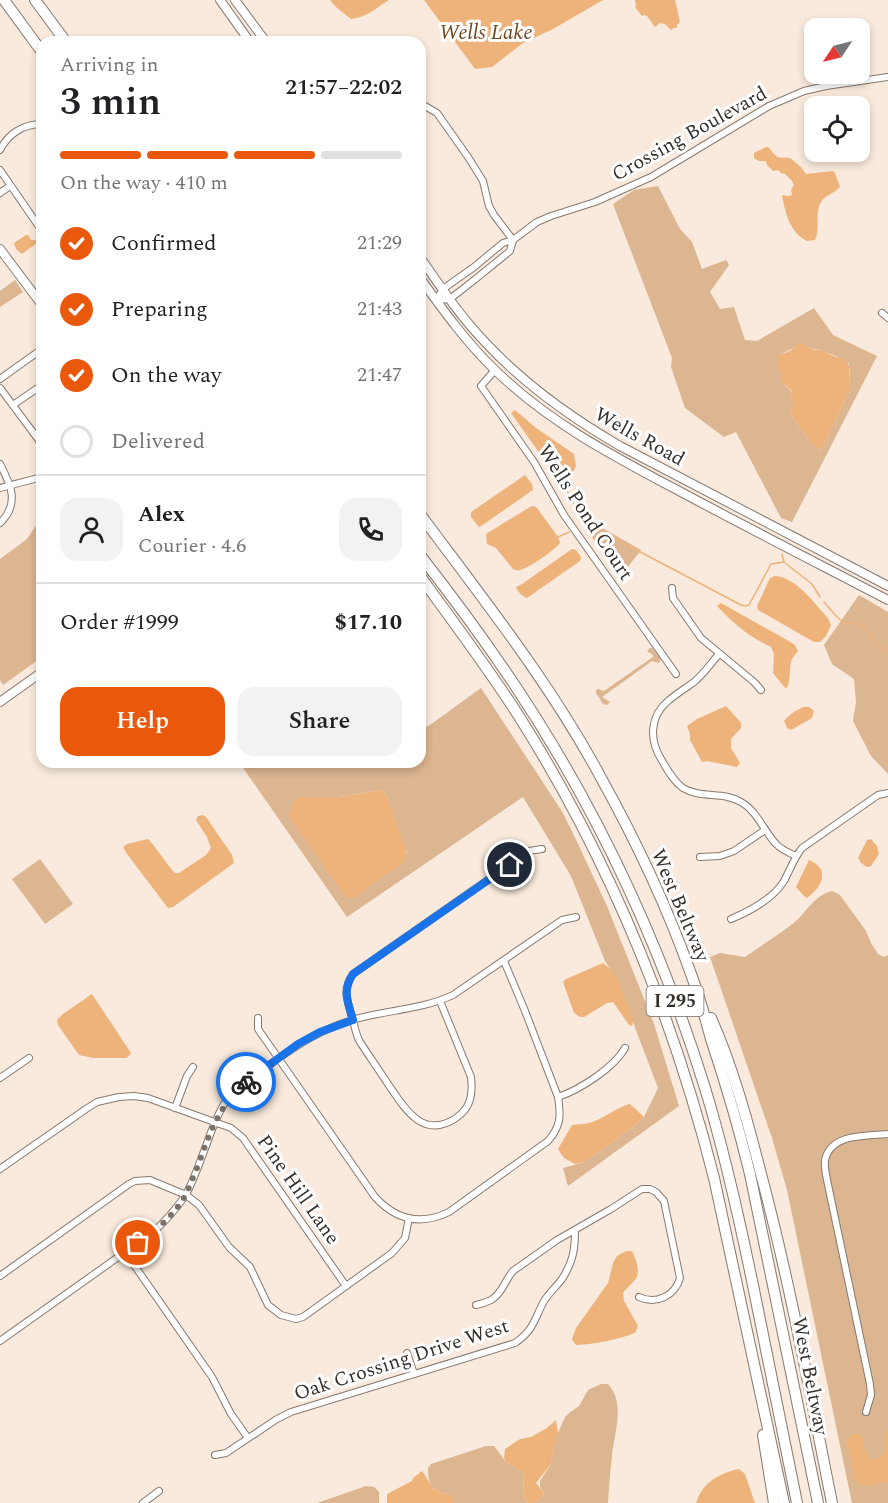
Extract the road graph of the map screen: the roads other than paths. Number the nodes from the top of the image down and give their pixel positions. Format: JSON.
{"nodes":[{"id":1,"x":4,"y":0,"type":"edge"},
{"id":2,"x":35,"y":0,"type":"edge"},
{"id":3,"x":224,"y":2,"type":"edge"},
{"id":4,"x":240,"y":2,"type":"edge"},
{"id":5,"x":62,"y":36,"type":"edge"},
{"id":6,"x":246,"y":36,"type":"edge"},
{"id":7,"x":262,"y":36,"type":"edge"},
{"id":8,"x":36,"y":44,"type":"edge"},
{"id":9,"x":888,"y":77,"type":"edge"},
{"id":10,"x":426,"y":107,"type":"edge"},
{"id":11,"x":36,"y":124,"type":"edge"},
{"id":12,"x":0,"y":150,"type":"edge"},
{"id":13,"x":0,"y":170,"type":"edge"},
{"id":14,"x":10,"y":186,"type":"junction"},
{"id":15,"x":0,"y":193,"type":"edge"},
{"id":16,"x":36,"y":223,"type":"edge"},
{"id":17,"x":513,"y":240,"type":"junction"},
{"id":18,"x":0,"y":249,"type":"edge"},
{"id":19,"x":426,"y":265,"type":"edge"},
{"id":20,"x":426,"y":286,"type":"edge"},
{"id":21,"x":443,"y":289,"type":"junction"},
{"id":22,"x":36,"y":297,"type":"edge"},
{"id":23,"x":450,"y":298,"type":"junction"},
{"id":24,"x":436,"y":300,"type":"junction"},
{"id":25,"x":882,"y":313,"type":"dead end"},
{"id":26,"x":888,"y":318,"type":"edge"},
{"id":27,"x":36,"y":353,"type":"edge"},
{"id":28,"x":495,"y":370,"type":"junction"},
{"id":29,"x":0,"y":379,"type":"edge"},
{"id":30,"x":0,"y":388,"type":"edge"},
{"id":31,"x":36,"y":389,"type":"edge"},
{"id":32,"x":13,"y":405,"type":"junction"},
{"id":33,"x":36,"y":436,"type":"edge"},
{"id":34,"x":0,"y":464,"type":"edge"},
{"id":35,"x":36,"y":479,"type":"edge"},
{"id":36,"x":658,"y":480,"type":"junction"},
{"id":37,"x":10,"y":486,"type":"junction"},
{"id":38,"x":0,"y":488,"type":"edge"},
{"id":39,"x":708,"y":492,"type":"junction"},
{"id":40,"x":426,"y":522,"type":"edge"},
{"id":41,"x":0,"y":523,"type":"edge"},
{"id":42,"x":426,"y":563,"type":"edge"},
{"id":43,"x":426,"y":584,"type":"edge"},
{"id":44,"x":888,"y":586,"type":"edge"},
{"id":45,"x":672,"y":588,"type":"dead end"},
{"id":46,"x":888,"y":600,"type":"edge"},
{"id":47,"x":719,"y":654,"type":"junction"},
{"id":48,"x":675,"y":674,"type":"dead end"},
{"id":49,"x":36,"y":676,"type":"edge"},
{"id":50,"x":761,"y":690,"type":"dead end"},
{"id":51,"x":0,"y":702,"type":"edge"},
{"id":52,"x":888,"y":793,"type":"edge"},
{"id":53,"x":765,"y":830,"type":"junction"},
{"id":54,"x":542,"y":849,"type":"dead end"},
{"id":55,"x":796,"y":856,"type":"junction"},
{"id":56,"x":700,"y":857,"type":"dead end"},
{"id":57,"x":576,"y":917,"type":"dead end"},
{"id":58,"x":731,"y":919,"type":"dead end"},
{"id":59,"x":504,"y":961,"type":"junction"},
{"id":60,"x":691,"y":974,"type":"junction"},
{"id":61,"x":440,"y":1001,"type":"junction"},
{"id":62,"x":258,"y":1018,"type":"dead end"},
{"id":63,"x":353,"y":1020,"type":"junction"},
{"id":64,"x":625,"y":1048,"type":"dead end"},
{"id":65,"x":29,"y":1058,"type":"dead end"},
{"id":66,"x":279,"y":1058,"type":"junction"},
{"id":67,"x":193,"y":1067,"type":"dead end"},
{"id":68,"x":0,"y":1078,"type":"edge"},
{"id":69,"x":558,"y":1097,"type":"junction"},
{"id":70,"x":175,"y":1108,"type":"junction"},
{"id":71,"x":214,"y":1122,"type":"junction"},
{"id":72,"x":888,"y":1134,"type":"edge"},
{"id":73,"x":0,"y":1169,"type":"edge"},
{"id":74,"x":186,"y":1194,"type":"junction"},
{"id":75,"x":409,"y":1218,"type":"junction"},
{"id":76,"x":575,"y":1230,"type":"junction"},
{"id":77,"x":125,"y":1252,"type":"junction"},
{"id":78,"x":0,"y":1276,"type":"edge"},
{"id":79,"x":346,"y":1286,"type":"junction"},
{"id":80,"x":639,"y":1297,"type":"dead end"},
{"id":81,"x":476,"y":1305,"type":"dead end"},
{"id":82,"x":0,"y":1341,"type":"edge"},
{"id":83,"x":407,"y":1353,"type":"dead end"},
{"id":84,"x":751,"y":1355,"type":"junction"},
{"id":85,"x":414,"y":1374,"type":"junction"},
{"id":86,"x":866,"y":1412,"type":"dead end"},
{"id":87,"x":248,"y":1438,"type":"junction"},
{"id":88,"x":215,"y":1455,"type":"dead end"},
{"id":89,"x":159,"y":1491,"type":"dead end"},
{"id":90,"x":143,"y":1503,"type":"edge"},
{"id":91,"x":774,"y":1503,"type":"edge"},
{"id":92,"x":784,"y":1503,"type":"edge"},
{"id":93,"x":797,"y":1503,"type":"edge"},
{"id":94,"x":818,"y":1503,"type":"edge"},
{"id":95,"x":832,"y":1503,"type":"edge"}],
"edges":[{"from":1,"to":8,"type":"highway"},
{"from":2,"to":5,"type":"highway"},
{"from":3,"to":4,"type":"main road"},
{"from":3,"to":6,"type":"main road"},
{"from":4,"to":7,"type":"main road"},
{"from":9,"to":17,"type":"street","name":"Crossing Boulevard"},
{"from":10,"to":17,"type":"street"},
{"from":11,"to":12,"type":"street"},
{"from":13,"to":14,"type":"street"},
{"from":14,"to":15,"type":"street"},
{"from":14,"to":16,"type":"street"},
{"from":17,"to":21,"type":"street","name":"Crossing Boulevard"},
{"from":17,"to":23,"type":"street","name":"Crossing Boulevard"},
{"from":18,"to":22,"type":"main road"},
{"from":19,"to":21,"type":"main road","name":"Wells Road"},
{"from":20,"to":24,"type":"main road","name":"Wells Road"},
{"from":21,"to":23,"type":"main road","name":"Wells Road"},
{"from":21,"to":24,"type":"street","name":"Crossing Boulevard"},
{"from":23,"to":24,"type":"street"},
{"from":23,"to":39,"type":"main road","name":"Wells Road"},
{"from":24,"to":28,"type":"main road","name":"Wells Road"},
{"from":25,"to":26,"type":"street"},
{"from":27,"to":29,"type":"street"},
{"from":28,"to":36,"type":"main road","name":"Wells Road"},
{"from":28,"to":48,"type":"street","name":"Wells Pond Court"},
{"from":30,"to":32,"type":"street"},
{"from":31,"to":32,"type":"street"},
{"from":32,"to":33,"type":"street"},
{"from":34,"to":37,"type":"street"},
{"from":35,"to":37,"type":"street"},
{"from":36,"to":39,"type":"main road"},
{"from":36,"to":46,"type":"main road","name":"Wells Road"},
{"from":37,"to":38,"type":"street"},
{"from":37,"to":41,"type":"street"},
{"from":39,"to":44,"type":"main road","name":"Wells Road"},
{"from":40,"to":60,"type":"highway","name":"West Beltway","number":"I 295"},
{"from":42,"to":93,"type":"highway","name":"West Beltway","number":"I 295"},
{"from":43,"to":84,"type":"highway"},
{"from":45,"to":47,"type":"street"},
{"from":47,"to":50,"type":"street"},
{"from":47,"to":53,"type":"street"},
{"from":49,"to":51,"type":"main road"},
{"from":52,"to":55,"type":"street"},
{"from":53,"to":55,"type":"street"},
{"from":53,"to":56,"type":"street"},
{"from":54,"to":63,"type":"street"},
{"from":55,"to":58,"type":"street"},
{"from":57,"to":59,"type":"street"},
{"from":59,"to":61,"type":"street"},
{"from":59,"to":69,"type":"street"},
{"from":60,"to":94,"type":"highway","name":"West Beltway","number":"I 295"},
{"from":60,"to":95,"type":"highway"},
{"from":61,"to":63,"type":"street"},
{"from":61,"to":63,"type":"street"},
{"from":62,"to":66,"type":"street"},
{"from":63,"to":66,"type":"street"},
{"from":64,"to":69,"type":"street"},
{"from":65,"to":68,"type":"street"},
{"from":66,"to":71,"type":"street"},
{"from":66,"to":75,"type":"street"},
{"from":67,"to":70,"type":"street"},
{"from":69,"to":75,"type":"street"},
{"from":70,"to":71,"type":"street","name":"Pine Hill Lane"},
{"from":70,"to":73,"type":"street","name":"Pine Hill Lane"},
{"from":71,"to":74,"type":"street"},
{"from":71,"to":79,"type":"street","name":"Pine Hill Lane"},
{"from":72,"to":86,"type":"street"},
{"from":74,"to":77,"type":"street"},
{"from":74,"to":78,"type":"street"},
{"from":74,"to":79,"type":"street"},
{"from":75,"to":79,"type":"street"},
{"from":76,"to":80,"type":"street"},
{"from":76,"to":81,"type":"street"},
{"from":76,"to":85,"type":"street","name":"Oak Crossing Drive West"},
{"from":77,"to":82,"type":"street"},
{"from":77,"to":87,"type":"street"},
{"from":83,"to":85,"type":"street"},
{"from":84,"to":91,"type":"highway"},
{"from":84,"to":92,"type":"highway"},
{"from":85,"to":87,"type":"street","name":"Oak Crossing Drive West"},
{"from":87,"to":88,"type":"street","name":"Oak Crossing Drive West"},
{"from":89,"to":90,"type":"street"}]}
